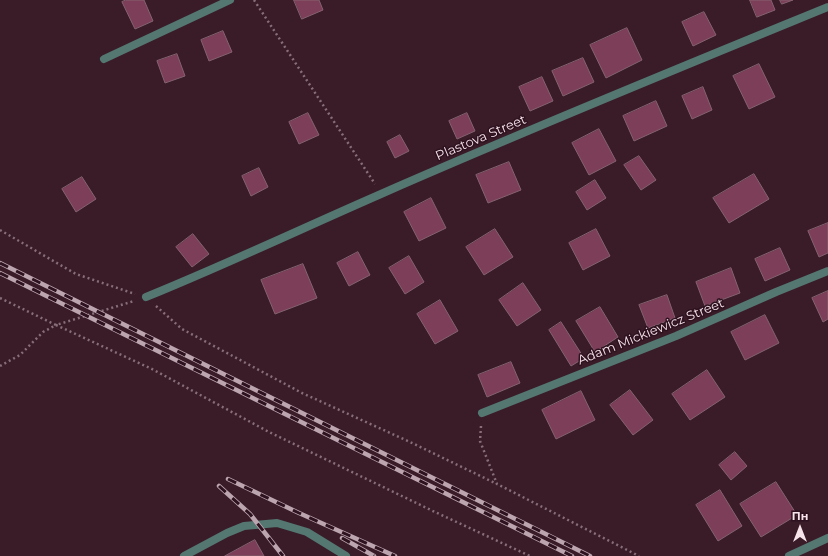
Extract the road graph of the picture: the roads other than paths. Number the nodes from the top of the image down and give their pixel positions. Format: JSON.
{"nodes":[{"id":1,"x":230,"y":0,"type":"edge"},
{"id":2,"x":828,"y":7,"type":"edge"},
{"id":3,"x":104,"y":59,"type":"dead end"},
{"id":4,"x":828,"y":271,"type":"edge"},
{"id":5,"x":146,"y":297,"type":"road end"},
{"id":6,"x":482,"y":413,"type":"road end"},
{"id":7,"x":828,"y":538,"type":"edge"},
{"id":8,"x":184,"y":556,"type":"edge"},
{"id":9,"x":346,"y":556,"type":"edge"},
{"id":10,"x":789,"y":556,"type":"edge"}],
"edges":[{"from":1,"to":3,"type":"street"},
{"from":2,"to":5,"type":"street","name":"Plastova Street"},
{"from":4,"to":6,"type":"street","name":"Adam Mickiewicz Street"},
{"from":7,"to":10,"type":"street"},
{"from":8,"to":9,"type":"street"}]}
